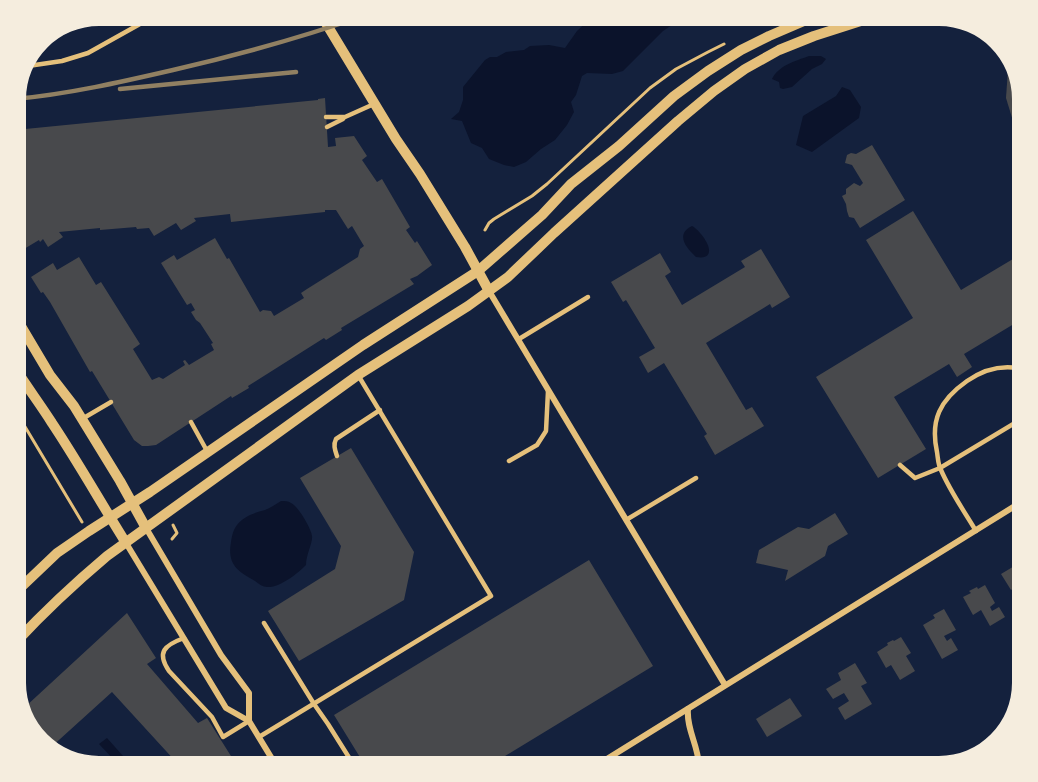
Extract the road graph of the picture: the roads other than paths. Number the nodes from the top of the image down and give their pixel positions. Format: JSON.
{"nodes":[{"id":1,"x":136,"y":26,"type":"edge"},
{"id":2,"x":328,"y":26,"type":"edge"},
{"id":3,"x":793,"y":26,"type":"edge"},
{"id":4,"x":845,"y":26,"type":"edge"},
{"id":5,"x":34,"y":65,"type":"edge"},
{"id":6,"x":374,"y":104,"type":"junction"},
{"id":7,"x":326,"y":117,"type":"dead end"},
{"id":8,"x":345,"y":117,"type":"junction"},
{"id":9,"x":327,"y":127,"type":"dead end"},
{"id":10,"x":478,"y":271,"type":"junction"},
{"id":11,"x":489,"y":291,"type":"junction"},
{"id":12,"x":588,"y":297,"type":"dead end"},
{"id":13,"x":26,"y":335,"type":"edge"},
{"id":14,"x":519,"y":339,"type":"junction"},
{"id":15,"x":1012,"y":367,"type":"edge"},
{"id":16,"x":358,"y":375,"type":"junction"},
{"id":17,"x":26,"y":384,"type":"edge"},
{"id":18,"x":548,"y":388,"type":"junction"},
{"id":19,"x":111,"y":402,"type":"dead end"},
{"id":20,"x":380,"y":410,"type":"junction"},
{"id":21,"x":82,"y":419,"type":"junction"},
{"id":22,"x":191,"y":422,"type":"dead end"},
{"id":23,"x":1012,"y":425,"type":"edge"},
{"id":24,"x":207,"y":452,"type":"junction"},
{"id":25,"x":337,"y":456,"type":"dead end"},
{"id":26,"x":509,"y":461,"type":"dead end"},
{"id":27,"x":900,"y":465,"type":"dead end"},
{"id":28,"x":940,"y":468,"type":"junction"},
{"id":29,"x":696,"y":478,"type":"dead end"},
{"id":30,"x":132,"y":503,"type":"junction"},
{"id":31,"x":1012,"y":508,"type":"edge"},
{"id":32,"x":110,"y":517,"type":"junction"},
{"id":33,"x":626,"y":520,"type":"junction"},
{"id":34,"x":146,"y":528,"type":"junction"},
{"id":35,"x":975,"y":531,"type":"junction"},
{"id":36,"x":126,"y":543,"type":"junction"},
{"id":37,"x":26,"y":582,"type":"edge"},
{"id":38,"x":264,"y":623,"type":"dead end"},
{"id":39,"x":26,"y":631,"type":"edge"},
{"id":40,"x":184,"y":638,"type":"junction"},
{"id":41,"x":725,"y":685,"type":"junction"},
{"id":42,"x":314,"y":704,"type":"junction"},
{"id":43,"x":688,"y":709,"type":"junction"},
{"id":44,"x":249,"y":721,"type":"junction"},
{"id":45,"x":259,"y":737,"type":"junction"},
{"id":46,"x":270,"y":756,"type":"edge"},
{"id":47,"x":349,"y":756,"type":"edge"},
{"id":48,"x":612,"y":756,"type":"edge"},
{"id":49,"x":698,"y":756,"type":"edge"}],
"edges":[{"from":1,"to":5,"type":"lane"},
{"from":2,"to":6,"type":"street"},
{"from":3,"to":10,"type":"street"},
{"from":4,"to":11,"type":"street"},
{"from":6,"to":8,"type":"lane"},
{"from":6,"to":10,"type":"street"},
{"from":7,"to":8,"type":"lane"},
{"from":8,"to":9,"type":"lane"},
{"from":10,"to":11,"type":"street"},
{"from":10,"to":24,"type":"street"},
{"from":11,"to":14,"type":"street"},
{"from":11,"to":16,"type":"street"},
{"from":12,"to":14,"type":"lane"},
{"from":13,"to":21,"type":"street"},
{"from":14,"to":18,"type":"street"},
{"from":15,"to":28,"type":"lane"},
{"from":16,"to":20,"type":"lane"},
{"from":16,"to":34,"type":"street"},
{"from":17,"to":32,"type":"street"},
{"from":18,"to":26,"type":"lane"},
{"from":18,"to":33,"type":"street"},
{"from":19,"to":21,"type":"lane"},
{"from":20,"to":25,"type":"lane"},
{"from":20,"to":42,"type":"lane"},
{"from":21,"to":30,"type":"street"},
{"from":22,"to":24,"type":"lane"},
{"from":23,"to":28,"type":"lane"},
{"from":24,"to":30,"type":"street"},
{"from":27,"to":28,"type":"lane"},
{"from":28,"to":35,"type":"lane"},
{"from":29,"to":33,"type":"lane"},
{"from":30,"to":32,"type":"street"},
{"from":30,"to":34,"type":"street"},
{"from":31,"to":35,"type":"street"},
{"from":32,"to":36,"type":"street"},
{"from":32,"to":37,"type":"street"},
{"from":33,"to":41,"type":"street"},
{"from":34,"to":36,"type":"street"},
{"from":34,"to":44,"type":"street"},
{"from":35,"to":41,"type":"street"},
{"from":36,"to":39,"type":"street"},
{"from":36,"to":40,"type":"street"},
{"from":38,"to":42,"type":"lane"},
{"from":40,"to":44,"type":"street"},
{"from":40,"to":44,"type":"lane"},
{"from":41,"to":43,"type":"street"},
{"from":42,"to":45,"type":"lane"},
{"from":42,"to":47,"type":"lane"},
{"from":43,"to":48,"type":"street"},
{"from":43,"to":49,"type":"street"},
{"from":44,"to":45,"type":"street"},
{"from":45,"to":46,"type":"street"}]}
